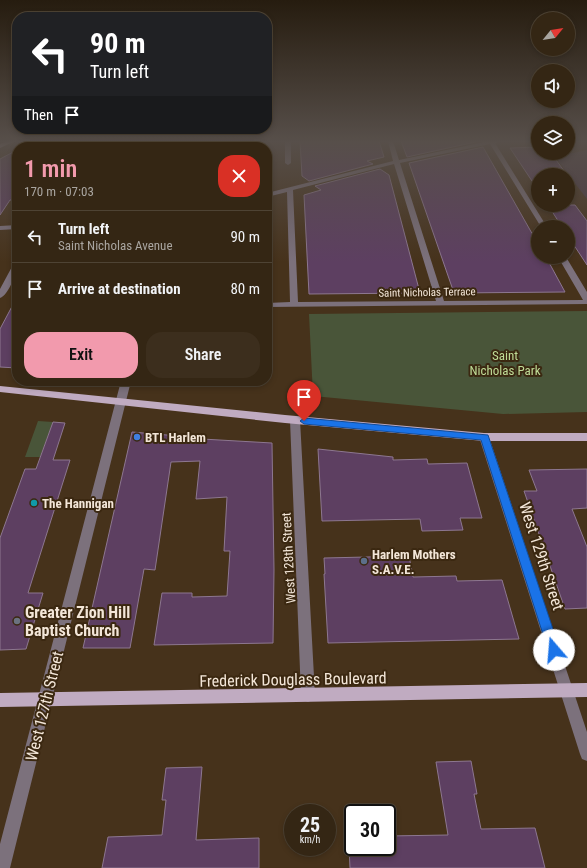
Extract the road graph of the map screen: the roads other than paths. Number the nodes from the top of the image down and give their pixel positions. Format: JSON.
{"nodes":[{"id":1,"x":322,"y":182,"type":"edge"},
{"id":2,"x":403,"y":182,"type":"edge"},
{"id":3,"x":516,"y":182,"type":"edge"},
{"id":4,"x":290,"y":190,"type":"junction"},
{"id":5,"x":272,"y":194,"type":"edge"},
{"id":6,"x":540,"y":220,"type":"edge"},
{"id":7,"x":12,"y":227,"type":"edge"},
{"id":8,"x":0,"y":228,"type":"edge"},
{"id":9,"x":566,"y":264,"type":"edge"},
{"id":10,"x":12,"y":274,"type":"edge"},
{"id":11,"x":0,"y":296,"type":"edge"},
{"id":12,"x":587,"y":300,"type":"edge"},
{"id":13,"x":442,"y":302,"type":"junction"},
{"id":14,"x":272,"y":305,"type":"edge"},
{"id":15,"x":294,"y":305,"type":"junction"},
{"id":16,"x":125,"y":386,"type":"edge"},
{"id":17,"x":0,"y":389,"type":"edge"},
{"id":18,"x":121,"y":402,"type":"junction"},
{"id":19,"x":295,"y":420,"type":"junction"},
{"id":20,"x":484,"y":437,"type":"junction"},
{"id":21,"x":587,"y":437,"type":"edge"},
{"id":22,"x":587,"y":690,"type":"edge"},
{"id":23,"x":568,"y":691,"type":"junction"},
{"id":24,"x":308,"y":695,"type":"junction"},
{"id":25,"x":0,"y":700,"type":"edge"},
{"id":26,"x":46,"y":700,"type":"junction"},
{"id":27,"x":587,"y":754,"type":"edge"},
{"id":28,"x":2,"y":868,"type":"edge"}],
"edges":[{"from":1,"to":4,"type":"street"},
{"from":2,"to":13,"type":"street"},
{"from":3,"to":6,"type":"street"},
{"from":4,"to":5,"type":"street"},
{"from":4,"to":15,"type":"street"},
{"from":7,"to":8,"type":"street"},
{"from":9,"to":12,"type":"street"},
{"from":10,"to":11,"type":"street"},
{"from":12,"to":13,"type":"street","name":"Saint Nicholas Terrace"},
{"from":13,"to":15,"type":"street","name":"Saint Nicholas Terrace"},
{"from":14,"to":15,"type":"street","name":"Saint Nicholas Terrace"},
{"from":16,"to":18,"type":"street","name":"West 127th Street"},
{"from":17,"to":18,"type":"main road"},
{"from":18,"to":19,"type":"main road"},
{"from":18,"to":26,"type":"street","name":"West 127th Street"},
{"from":19,"to":20,"type":"main road"},
{"from":19,"to":24,"type":"street","name":"West 128th Street"},
{"from":20,"to":21,"type":"main road"},
{"from":20,"to":23,"type":"street","name":"West 129th Street"},
{"from":22,"to":23,"type":"main road","name":"Frederick Douglass Boulevard"},
{"from":23,"to":24,"type":"main road","name":"Frederick Douglass Boulevard"},
{"from":23,"to":27,"type":"street","name":"West 129th Street"},
{"from":24,"to":26,"type":"main road","name":"Frederick Douglass Boulevard"},
{"from":25,"to":26,"type":"main road","name":"Frederick Douglass Boulevard"},
{"from":26,"to":28,"type":"street","name":"West 127th Street"}]}
